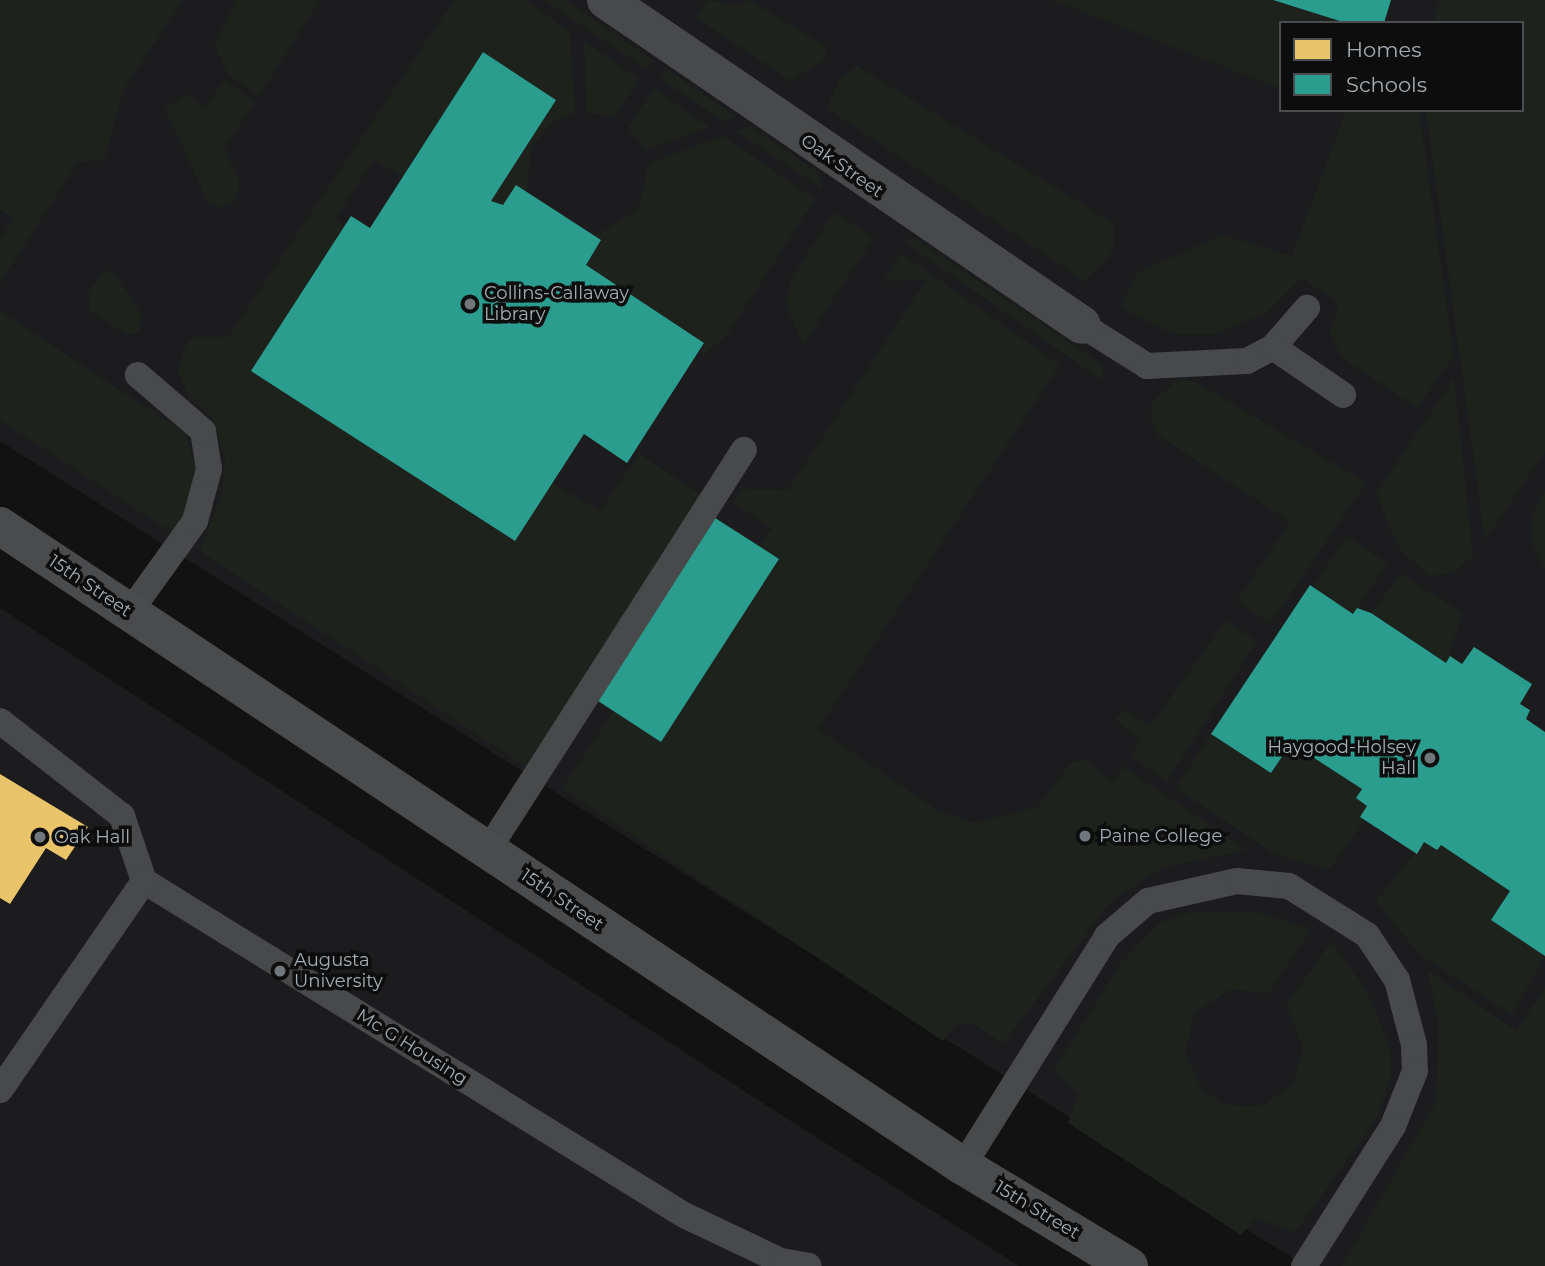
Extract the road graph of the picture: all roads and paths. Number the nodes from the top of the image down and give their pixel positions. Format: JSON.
{"nodes":[{"id":1,"x":606,"y":0,"type":"edge"},
{"id":2,"x":1307,"y":308,"type":"dead end"},
{"id":3,"x":1082,"y":326,"type":"joint"},
{"id":4,"x":1273,"y":347,"type":"junction"},
{"id":5,"x":138,"y":375,"type":"dead end"},
{"id":6,"x":1343,"y":396,"type":"dead end"},
{"id":7,"x":744,"y":450,"type":"dead end"},
{"id":8,"x":0,"y":526,"type":"edge"},
{"id":9,"x":129,"y":613,"type":"junction"},
{"id":10,"x":0,"y":721,"type":"edge"},
{"id":11,"x":488,"y":850,"type":"junction"},
{"id":12,"x":144,"y":881,"type":"junction"},
{"id":13,"x":0,"y":1090,"type":"edge"},
{"id":14,"x":963,"y":1166,"type":"junction"},
{"id":15,"x":809,"y":1266,"type":"edge"},
{"id":16,"x":1129,"y":1266,"type":"edge"},
{"id":17,"x":1304,"y":1266,"type":"edge"}],
"edges":[{"from":1,"to":3,"type":"street","name":"Oak Street"},
{"from":2,"to":4,"type":"lane"},
{"from":3,"to":4,"type":"lane"},
{"from":4,"to":6,"type":"lane"},
{"from":5,"to":9,"type":"lane"},
{"from":7,"to":11,"type":"lane"},
{"from":8,"to":9,"type":"main road","name":"15th Street"},
{"from":9,"to":11,"type":"main road","name":"15th Street"},
{"from":10,"to":12,"type":"lane"},
{"from":11,"to":14,"type":"main road","name":"15th Street"},
{"from":12,"to":13,"type":"lane"},
{"from":12,"to":15,"type":"lane","name":"Mc G Housing"},
{"from":14,"to":16,"type":"main road","name":"15th Street"},
{"from":14,"to":17,"type":"lane"}]}
